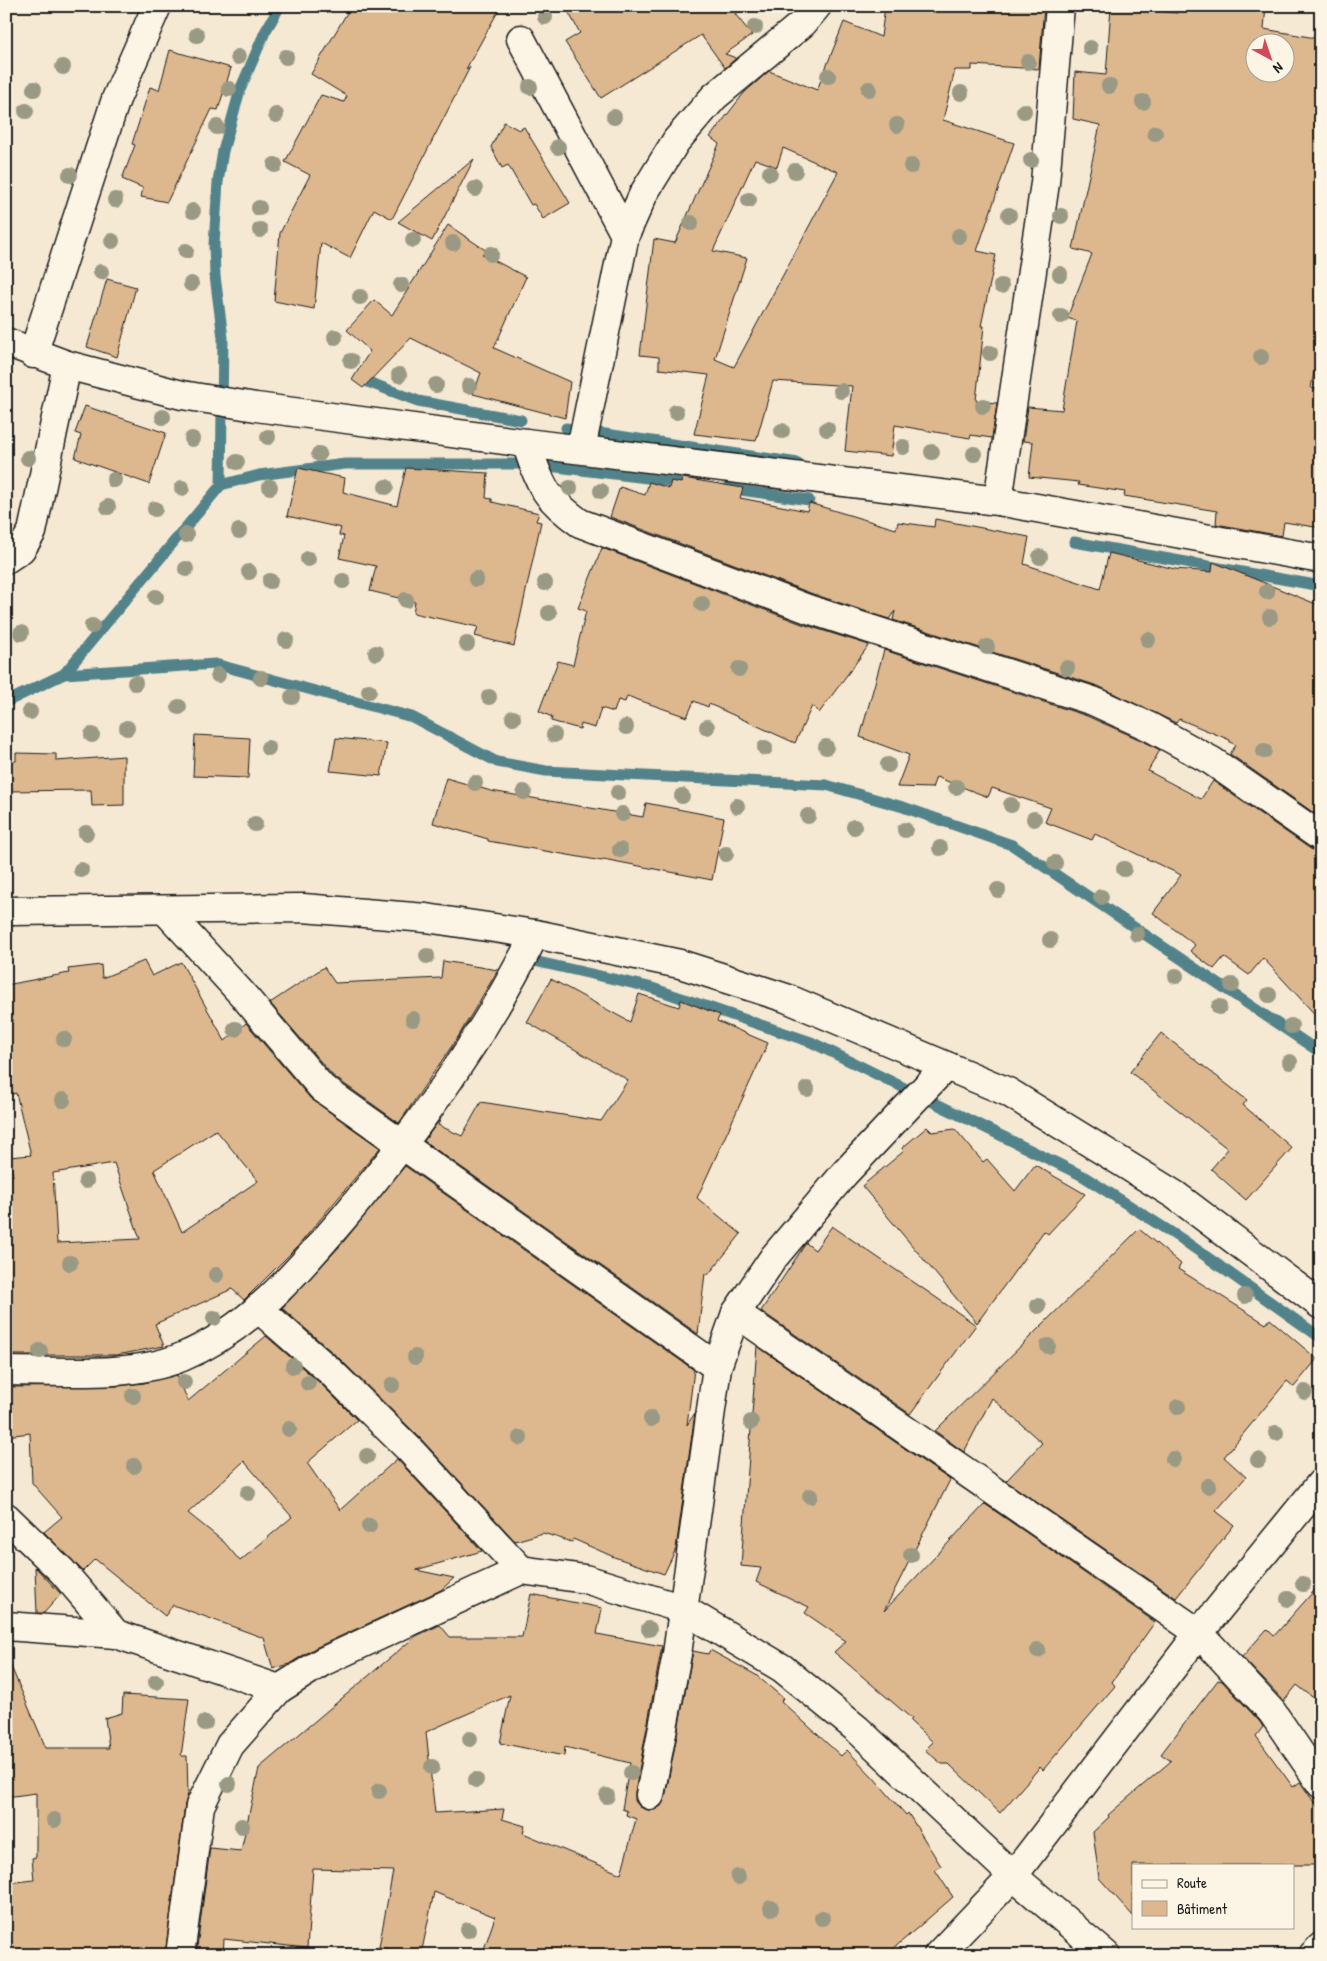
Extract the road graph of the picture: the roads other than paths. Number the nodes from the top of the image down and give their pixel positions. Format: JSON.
{"nodes":[{"id":1,"x":817,"y":6,"type":"edge"},
{"id":2,"x":1060,"y":6,"type":"edge"},
{"id":3,"x":152,"y":8,"type":"edge"},
{"id":4,"x":520,"y":39,"type":"dead end"},
{"id":5,"x":625,"y":235,"type":"junction"},
{"id":6,"x":6,"y":342,"type":"edge"},
{"id":7,"x":33,"y":354,"type":"junction"},
{"id":8,"x":67,"y":365,"type":"junction"},
{"id":9,"x":526,"y":443,"type":"junction"},
{"id":10,"x":581,"y":449,"type":"junction"},
{"id":11,"x":998,"y":502,"type":"junction"},
{"id":12,"x":1321,"y":559,"type":"edge"},
{"id":13,"x":6,"y":560,"type":"edge"},
{"id":14,"x":1321,"y":837,"type":"edge"},
{"id":15,"x":165,"y":910,"type":"junction"},
{"id":16,"x":6,"y":911,"type":"edge"},
{"id":17,"x":535,"y":934,"type":"junction"},
{"id":18,"x":946,"y":1066,"type":"junction"},
{"id":19,"x":404,"y":1146,"type":"junction"},
{"id":20,"x":1321,"y":1305,"type":"edge"},
{"id":21,"x":258,"y":1308,"type":"junction"},
{"id":22,"x":736,"y":1313,"type":"junction"},
{"id":23,"x":717,"y":1367,"type":"junction"},
{"id":24,"x":6,"y":1371,"type":"edge"},
{"id":25,"x":1321,"y":1482,"type":"edge"},
{"id":26,"x":6,"y":1517,"type":"edge"},
{"id":27,"x":521,"y":1570,"type":"junction"},
{"id":28,"x":683,"y":1609,"type":"junction"},
{"id":29,"x":6,"y":1626,"type":"edge"},
{"id":30,"x":1199,"y":1633,"type":"junction"},
{"id":31,"x":116,"y":1634,"type":"junction"},
{"id":32,"x":279,"y":1689,"type":"junction"},
{"id":33,"x":1321,"y":1784,"type":"edge"},
{"id":34,"x":650,"y":1794,"type":"dead end"},
{"id":35,"x":1013,"y":1876,"type":"junction"},
{"id":36,"x":1321,"y":1947,"type":"edge"},
{"id":37,"x":180,"y":1955,"type":"edge"},
{"id":38,"x":938,"y":1955,"type":"edge"},
{"id":39,"x":1106,"y":1955,"type":"edge"},
{"id":40,"x":1313,"y":1955,"type":"edge"}],
"edges":[{"from":1,"to":5,"type":"street"},
{"from":2,"to":11,"type":"street"},
{"from":3,"to":7,"type":"street"},
{"from":4,"to":5,"type":"street"},
{"from":5,"to":10,"type":"street"},
{"from":6,"to":7,"type":"street"},
{"from":7,"to":8,"type":"street"},
{"from":8,"to":9,"type":"street"},
{"from":8,"to":13,"type":"street"},
{"from":9,"to":10,"type":"street"},
{"from":9,"to":14,"type":"street"},
{"from":10,"to":11,"type":"street"},
{"from":11,"to":12,"type":"street"},
{"from":15,"to":16,"type":"street"},
{"from":15,"to":17,"type":"street"},
{"from":15,"to":19,"type":"street"},
{"from":17,"to":18,"type":"street"},
{"from":17,"to":19,"type":"street"},
{"from":18,"to":20,"type":"street"},
{"from":18,"to":22,"type":"street"},
{"from":19,"to":21,"type":"street"},
{"from":19,"to":23,"type":"street"},
{"from":21,"to":24,"type":"street"},
{"from":21,"to":27,"type":"street"},
{"from":22,"to":23,"type":"street"},
{"from":22,"to":30,"type":"street"},
{"from":23,"to":28,"type":"street"},
{"from":25,"to":30,"type":"street"},
{"from":26,"to":31,"type":"street"},
{"from":27,"to":28,"type":"street"},
{"from":27,"to":32,"type":"street"},
{"from":28,"to":34,"type":"street"},
{"from":28,"to":35,"type":"street"},
{"from":29,"to":31,"type":"street"},
{"from":30,"to":33,"type":"street"},
{"from":30,"to":35,"type":"street"},
{"from":31,"to":32,"type":"street"},
{"from":32,"to":37,"type":"street"},
{"from":35,"to":38,"type":"street"},
{"from":35,"to":39,"type":"street"},
{"from":36,"to":40,"type":"street"}]}
